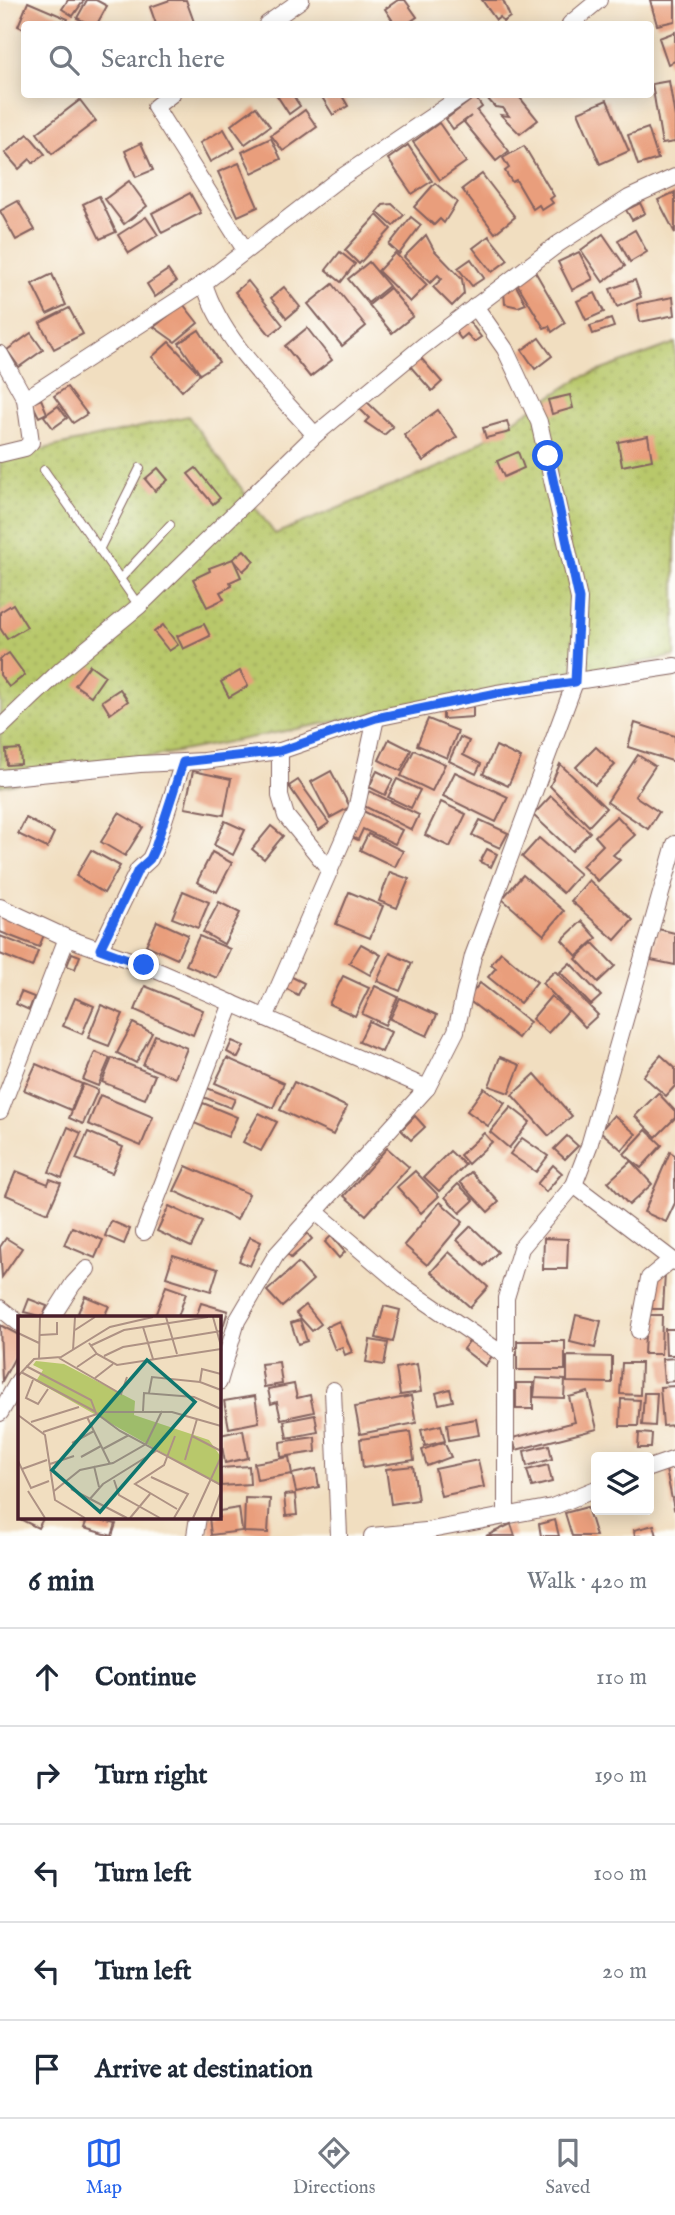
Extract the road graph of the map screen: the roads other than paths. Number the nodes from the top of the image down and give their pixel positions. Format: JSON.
{"nodes":[{"id":1,"x":301,"y":0,"type":"edge"},
{"id":2,"x":599,"y":0,"type":"edge"},
{"id":3,"x":271,"y":21,"type":"edge"},
{"id":4,"x":574,"y":21,"type":"edge"},
{"id":5,"x":167,"y":98,"type":"edge"},
{"id":6,"x":459,"y":98,"type":"edge"},
{"id":7,"x":675,"y":177,"type":"edge"},
{"id":8,"x":245,"y":250,"type":"junction"},
{"id":9,"x":204,"y":283,"type":"junction"},
{"id":10,"x":475,"y":306,"type":"junction"},
{"id":11,"x":0,"y":354,"type":"edge"},
{"id":12,"x":24,"y":399,"type":"junction"},
{"id":13,"x":315,"y":435,"type":"junction"},
{"id":14,"x":0,"y":454,"type":"edge"},
{"id":15,"x":140,"y":468,"type":"dead end"},
{"id":16,"x":44,"y":470,"type":"dead end"},
{"id":17,"x":170,"y":525,"type":"dead end"},
{"id":18,"x":99,"y":550,"type":"junction"},
{"id":19,"x":120,"y":579,"type":"junction"},
{"id":20,"x":139,"y":606,"type":"junction"},
{"id":21,"x":675,"y":666,"type":"edge"},
{"id":22,"x":575,"y":682,"type":"junction"},
{"id":23,"x":376,"y":718,"type":"junction"},
{"id":24,"x":0,"y":727,"type":"edge"},
{"id":25,"x":280,"y":751,"type":"junction"},
{"id":26,"x":183,"y":762,"type":"junction"},
{"id":27,"x":0,"y":778,"type":"edge"},
{"id":28,"x":675,"y":844,"type":"edge"},
{"id":29,"x":330,"y":870,"type":"junction"},
{"id":30,"x":0,"y":907,"type":"edge"},
{"id":31,"x":67,"y":938,"type":"junction"},
{"id":32,"x":100,"y":949,"type":"junction"},
{"id":33,"x":232,"y":1003,"type":"junction"},
{"id":34,"x":265,"y":1018,"type":"junction"},
{"id":35,"x":427,"y":1088,"type":"junction"},
{"id":36,"x":0,"y":1111,"type":"edge"},
{"id":37,"x":574,"y":1185,"type":"junction"},
{"id":38,"x":316,"y":1212,"type":"junction"},
{"id":39,"x":144,"y":1232,"type":"dead end"},
{"id":40,"x":673,"y":1261,"type":"edge"},
{"id":41,"x":87,"y":1269,"type":"dead end"},
{"id":42,"x":0,"y":1308,"type":"edge"},
{"id":43,"x":53,"y":1316,"type":"edge"},
{"id":44,"x":18,"y":1322,"type":"edge"},
{"id":45,"x":639,"y":1331,"type":"dead end"},
{"id":46,"x":504,"y":1355,"type":"junction"},
{"id":47,"x":220,"y":1378,"type":"edge"},
{"id":48,"x":18,"y":1382,"type":"edge"},
{"id":49,"x":333,"y":1390,"type":"dead end"},
{"id":50,"x":0,"y":1413,"type":"edge"},
{"id":51,"x":675,"y":1459,"type":"edge"},
{"id":52,"x":654,"y":1466,"type":"edge"},
{"id":53,"x":591,"y":1491,"type":"edge"},
{"id":54,"x":506,"y":1516,"type":"junction"},
{"id":55,"x":198,"y":1518,"type":"edge"},
{"id":56,"x":427,"y":1533,"type":"edge"},
{"id":57,"x":195,"y":1536,"type":"edge"},
{"id":58,"x":340,"y":1536,"type":"edge"},
{"id":59,"x":372,"y":1536,"type":"edge"}],
"edges":[{"from":1,"to":3,"type":"street"},
{"from":2,"to":4,"type":"street"},
{"from":5,"to":8,"type":"street"},
{"from":6,"to":8,"type":"street"},
{"from":7,"to":10,"type":"street"},
{"from":8,"to":9,"type":"street"},
{"from":9,"to":12,"type":"street"},
{"from":9,"to":13,"type":"street"},
{"from":10,"to":13,"type":"street"},
{"from":10,"to":22,"type":"street"},
{"from":11,"to":12,"type":"street"},
{"from":12,"to":14,"type":"street"},
{"from":13,"to":20,"type":"street"},
{"from":15,"to":18,"type":"lane"},
{"from":16,"to":18,"type":"lane"},
{"from":17,"to":19,"type":"lane"},
{"from":18,"to":19,"type":"lane"},
{"from":19,"to":20,"type":"lane"},
{"from":20,"to":24,"type":"street"},
{"from":21,"to":22,"type":"street"},
{"from":22,"to":23,"type":"street"},
{"from":22,"to":35,"type":"street"},
{"from":23,"to":25,"type":"street"},
{"from":23,"to":29,"type":"street"},
{"from":25,"to":26,"type":"street"},
{"from":25,"to":29,"type":"street"},
{"from":26,"to":27,"type":"street"},
{"from":26,"to":32,"type":"street"},
{"from":28,"to":37,"type":"street"},
{"from":29,"to":34,"type":"street"},
{"from":30,"to":31,"type":"street"},
{"from":31,"to":32,"type":"street"},
{"from":31,"to":36,"type":"street"},
{"from":32,"to":33,"type":"street"},
{"from":33,"to":34,"type":"street"},
{"from":33,"to":39,"type":"street"},
{"from":34,"to":35,"type":"street"},
{"from":35,"to":38,"type":"street"},
{"from":37,"to":40,"type":"street"},
{"from":37,"to":46,"type":"street"},
{"from":38,"to":46,"type":"street"},
{"from":38,"to":47,"type":"street"},
{"from":40,"to":45,"type":"street"},
{"from":41,"to":43,"type":"street"},
{"from":42,"to":44,"type":"street"},
{"from":46,"to":54,"type":"street"},
{"from":48,"to":50,"type":"street"},
{"from":49,"to":58,"type":"street"},
{"from":51,"to":52,"type":"street"},
{"from":53,"to":54,"type":"street"},
{"from":54,"to":56,"type":"street"},
{"from":55,"to":57,"type":"street"},
{"from":56,"to":59,"type":"street"}]}
